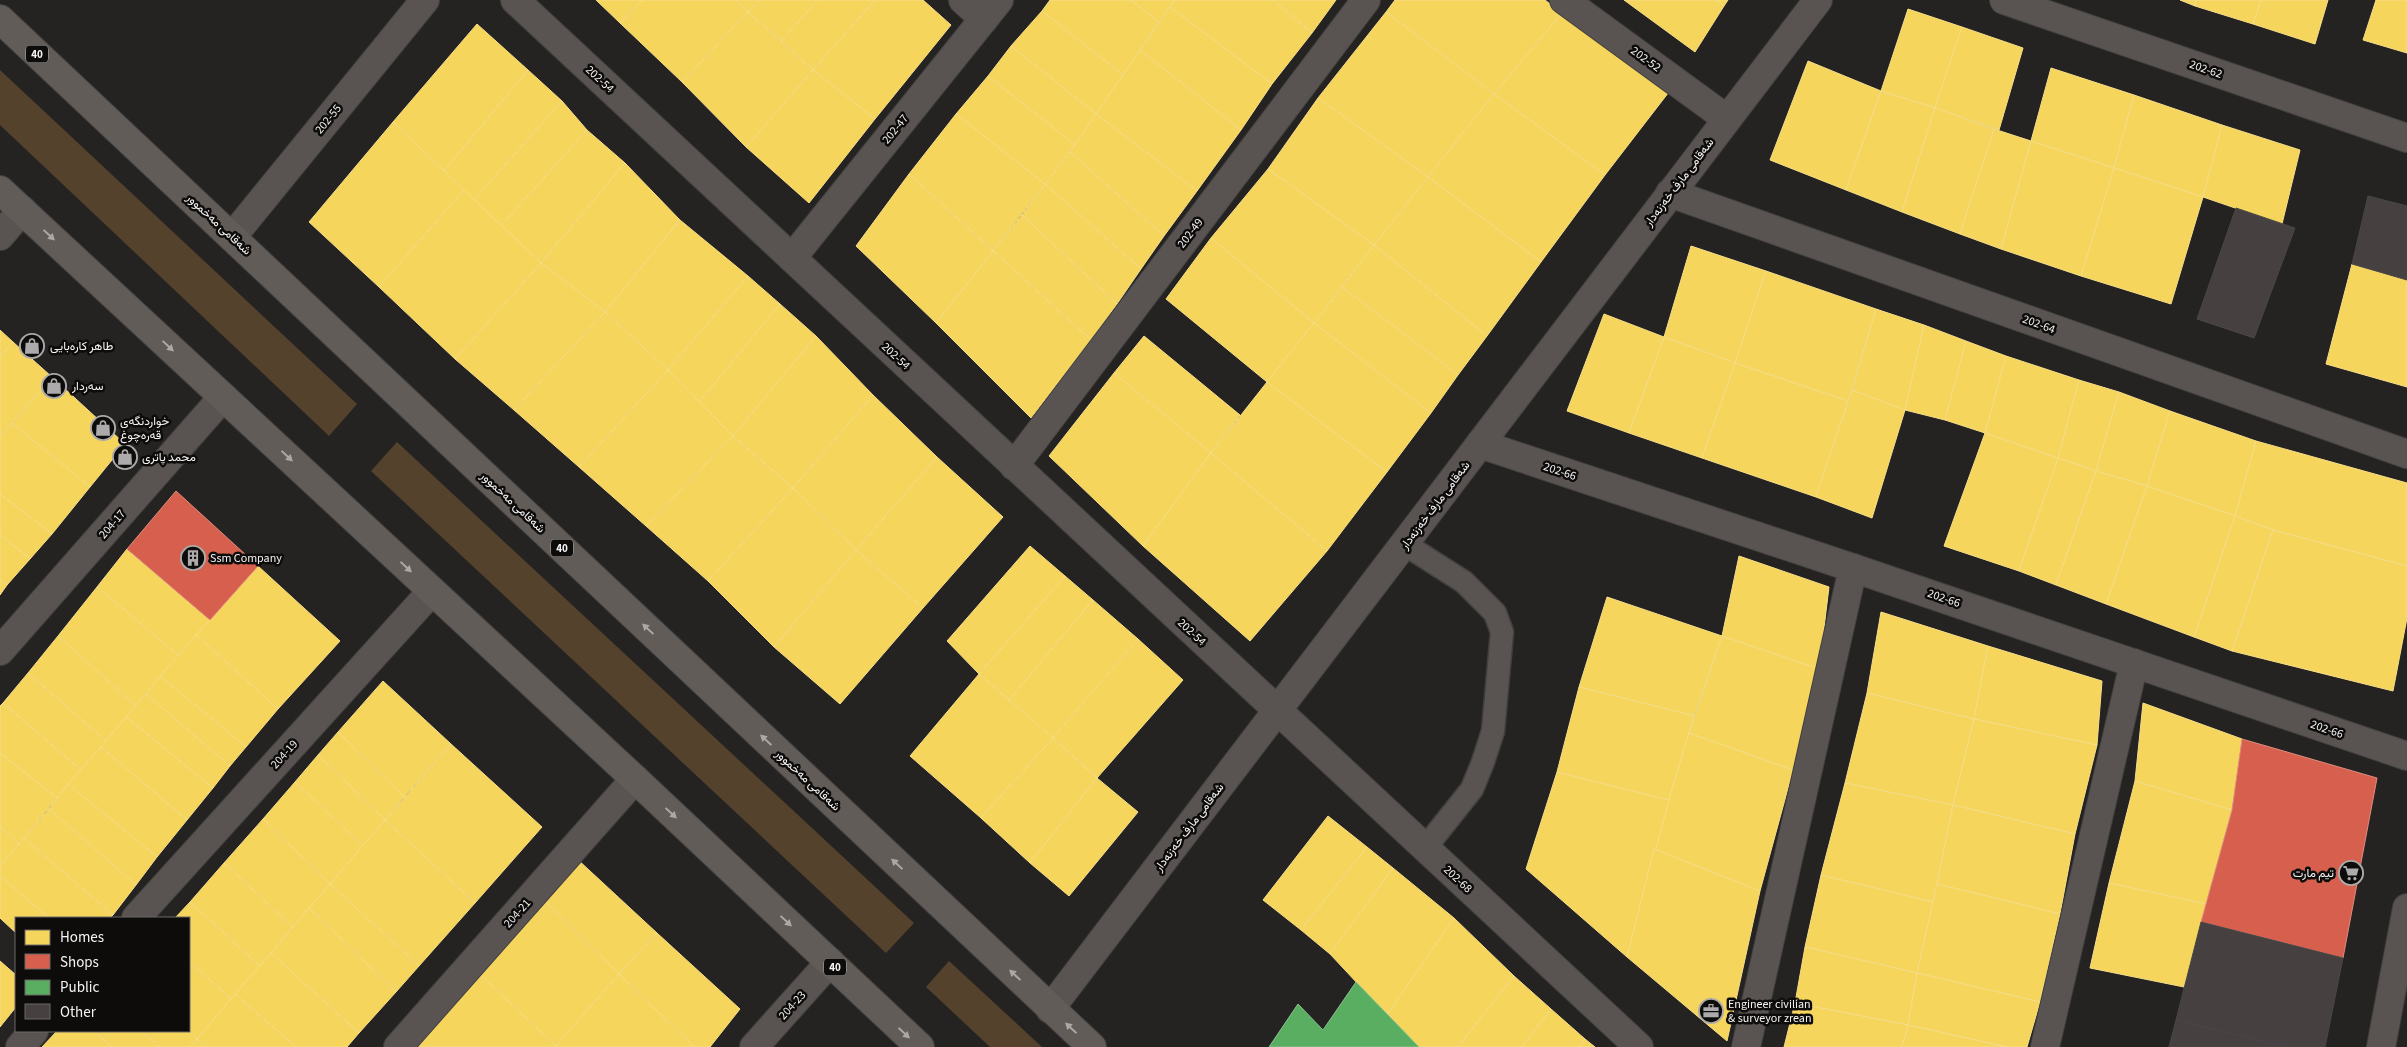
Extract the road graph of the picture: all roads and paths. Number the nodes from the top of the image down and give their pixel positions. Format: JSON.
{"nodes":[{"id":1,"x":425,"y":0,"type":"edge"},
{"id":2,"x":515,"y":0,"type":"edge"},
{"id":3,"x":963,"y":0,"type":"edge"},
{"id":4,"x":1366,"y":0,"type":"edge"},
{"id":5,"x":1564,"y":0,"type":"edge"},
{"id":6,"x":1818,"y":0,"type":"edge"},
{"id":7,"x":2004,"y":0,"type":"edge"},
{"id":8,"x":992,"y":9,"type":"edge"},
{"id":9,"x":0,"y":19,"type":"edge"},
{"id":10,"x":1727,"y":119,"type":"junction"},
{"id":11,"x":2407,"y":138,"type":"edge"},
{"id":12,"x":0,"y":190,"type":"edge"},
{"id":13,"x":1670,"y":193,"type":"junction"},
{"id":14,"x":22,"y":210,"type":"junction"},
{"id":15,"x":0,"y":236,"type":"edge"},
{"id":16,"x":232,"y":237,"type":"junction"},
{"id":17,"x":792,"y":258,"type":"junction"},
{"id":18,"x":223,"y":397,"type":"junction"},
{"id":19,"x":1480,"y":444,"type":"junction"},
{"id":20,"x":2407,"y":454,"type":"edge"},
{"id":21,"x":1014,"y":466,"type":"junction"},
{"id":22,"x":1406,"y":545,"type":"junction"},
{"id":23,"x":1854,"y":568,"type":"junction"},
{"id":24,"x":432,"y":590,"type":"junction"},
{"id":25,"x":0,"y":651,"type":"edge"},
{"id":26,"x":2134,"y":663,"type":"junction"},
{"id":27,"x":1277,"y":711,"type":"junction"},
{"id":28,"x":2407,"y":756,"type":"edge"},
{"id":29,"x":636,"y":779,"type":"junction"},
{"id":30,"x":1425,"y":848,"type":"junction"},
{"id":31,"x":2407,"y":908,"type":"edge"},
{"id":32,"x":137,"y":917,"type":"edge"},
{"id":33,"x":830,"y":962,"type":"junction"},
{"id":34,"x":1050,"y":1009,"type":"junction"},
{"id":35,"x":33,"y":1032,"type":"edge"},
{"id":36,"x":20,"y":1047,"type":"edge"},
{"id":37,"x":398,"y":1047,"type":"edge"},
{"id":38,"x":754,"y":1047,"type":"edge"},
{"id":39,"x":920,"y":1047,"type":"edge"},
{"id":40,"x":1092,"y":1047,"type":"edge"},
{"id":41,"x":1640,"y":1047,"type":"edge"},
{"id":42,"x":1746,"y":1047,"type":"edge"},
{"id":43,"x":2045,"y":1047,"type":"edge"},
{"id":44,"x":2381,"y":1047,"type":"edge"}],
"edges":[{"from":1,"to":16,"type":"street","name":"202-55"},
{"from":2,"to":17,"type":"street","name":"202-54"},
{"from":3,"to":8,"type":"street"},
{"from":4,"to":21,"type":"street","name":"202-49"},
{"from":5,"to":10,"type":"street","name":"202-52"},
{"from":6,"to":10,"type":"street","name":"شەقامی مارف خەزنەدار"},
{"from":7,"to":11,"type":"street","name":"202-62"},
{"from":8,"to":17,"type":"street","name":"202-47"},
{"from":9,"to":16,"type":"highway","name":"شەقامی مەخموور","number":"40"},
{"from":10,"to":13,"type":"street","name":"شەقامی مارف خەزنەدار"},
{"from":12,"to":14,"type":"highway","number":"40"},
{"from":13,"to":19,"type":"street","name":"شەقامی مارف خەزنەدار"},
{"from":13,"to":20,"type":"street","name":"202-64"},
{"from":14,"to":15,"type":"street"},
{"from":14,"to":18,"type":"highway","number":"40","one_way":true},
{"from":34,"to":16,"type":"highway","name":"شەقامی مەخموور","number":"40","one_way":true},
{"from":17,"to":21,"type":"street","name":"202-54"},
{"from":18,"to":24,"type":"highway","number":"40","one_way":true},
{"from":18,"to":25,"type":"street","name":"204-17"},
{"from":19,"to":22,"type":"street","name":"شەقامی مارف خەزنەدار"},
{"from":19,"to":23,"type":"street","name":"202-66"},
{"from":21,"to":27,"type":"street","name":"202-54"},
{"from":22,"to":27,"type":"street","name":"شەقامی مارف خەزنەدار"},
{"from":22,"to":30,"type":"lane"},
{"from":23,"to":26,"type":"street","name":"202-66"},
{"from":23,"to":42,"type":"street"},
{"from":24,"to":29,"type":"highway","number":"40"},
{"from":24,"to":32,"type":"street","name":"204-19"},
{"from":26,"to":28,"type":"street","name":"202-66"},
{"from":26,"to":43,"type":"street"},
{"from":27,"to":30,"type":"street","name":"202-68"},
{"from":27,"to":34,"type":"street","name":"شەقامی مارف خەزنەدار"},
{"from":29,"to":33,"type":"highway","number":"40","one_way":true},
{"from":29,"to":37,"type":"street","name":"204-21"},
{"from":30,"to":41,"type":"street","name":"202-68"},
{"from":31,"to":44,"type":"street"},
{"from":33,"to":38,"type":"street","name":"204-23"},
{"from":33,"to":39,"type":"highway","number":"40","one_way":true},
{"from":40,"to":34,"type":"highway","name":"شەقامی مەخموور","number":"40","one_way":true},
{"from":35,"to":36,"type":"street"}]}
